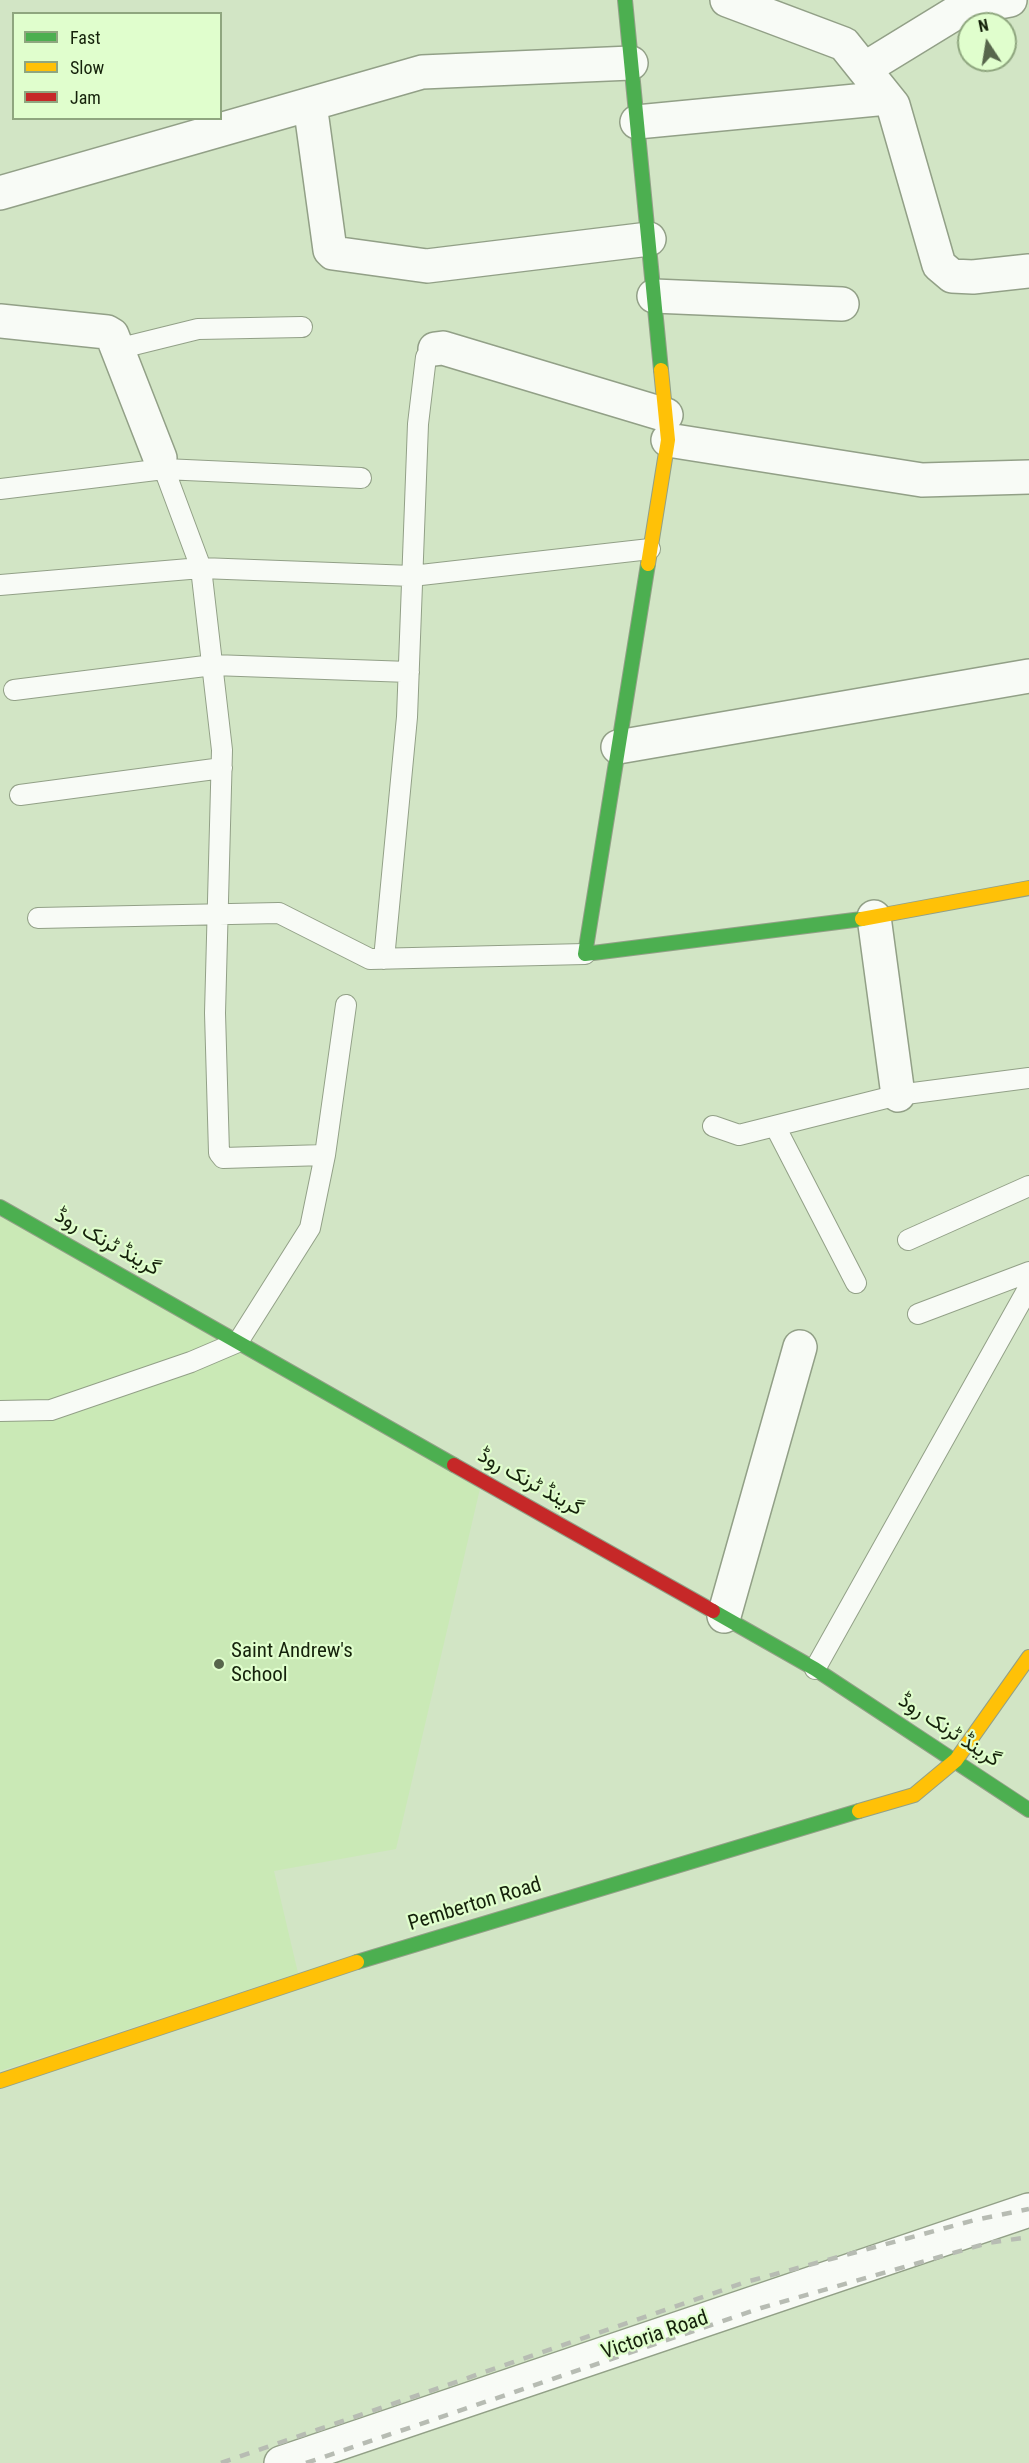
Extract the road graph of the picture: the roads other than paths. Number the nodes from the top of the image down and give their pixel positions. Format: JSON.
{"nodes":[{"id":1,"x":625,"y":0,"type":"edge"},
{"id":2,"x":727,"y":0,"type":"edge"},
{"id":3,"x":1010,"y":0,"type":"edge"},
{"id":4,"x":631,"y":63,"type":"junction"},
{"id":5,"x":864,"y":69,"type":"junction"},
{"id":6,"x":887,"y":98,"type":"junction"},
{"id":7,"x":309,"y":104,"type":"junction"},
{"id":8,"x":637,"y":122,"type":"junction"},
{"id":9,"x":0,"y":193,"type":"edge"},
{"id":10,"x":649,"y":239,"type":"junction"},
{"id":11,"x":1029,"y":271,"type":"edge"},
{"id":12,"x":654,"y":296,"type":"junction"},
{"id":13,"x":842,"y":304,"type":"dead end"},
{"id":14,"x":0,"y":321,"type":"edge"},
{"id":15,"x":302,"y":327,"type":"dead end"},
{"id":16,"x":117,"y":349,"type":"junction"},
{"id":17,"x":435,"y":349,"type":"joint"},
{"id":18,"x":667,"y":428,"type":"junction"},
{"id":19,"x":162,"y":464,"type":"junction"},
{"id":20,"x":1029,"y":477,"type":"edge"},
{"id":21,"x":361,"y":478,"type":"dead end"},
{"id":22,"x":0,"y":489,"type":"edge"},
{"id":23,"x":650,"y":549,"type":"junction"},
{"id":24,"x":201,"y":568,"type":"junction"},
{"id":25,"x":412,"y":576,"type":"junction"},
{"id":26,"x":0,"y":585,"type":"edge"},
{"id":27,"x":213,"y":665,"type":"junction"},
{"id":28,"x":409,"y":672,"type":"junction"},
{"id":29,"x":1029,"y":676,"type":"edge"},
{"id":30,"x":14,"y":690,"type":"dead end"},
{"id":31,"x":618,"y":747,"type":"junction"},
{"id":32,"x":222,"y":768,"type":"junction"},
{"id":33,"x":20,"y":795,"type":"dead end"},
{"id":34,"x":1029,"y":888,"type":"edge"},
{"id":35,"x":218,"y":915,"type":"junction"},
{"id":36,"x":874,"y":917,"type":"junction"},
{"id":37,"x":38,"y":918,"type":"dead end"},
{"id":38,"x":585,"y":954,"type":"junction"},
{"id":39,"x":384,"y":959,"type":"junction"},
{"id":40,"x":346,"y":1005,"type":"dead end"},
{"id":41,"x":1029,"y":1078,"type":"edge"},
{"id":42,"x":898,"y":1095,"type":"junction"},
{"id":43,"x":713,"y":1126,"type":"dead end"},
{"id":44,"x":775,"y":1126,"type":"junction"},
{"id":45,"x":325,"y":1155,"type":"junction"},
{"id":46,"x":1029,"y":1186,"type":"edge"},
{"id":47,"x":0,"y":1207,"type":"edge"},
{"id":48,"x":908,"y":1240,"type":"dead end"},
{"id":49,"x":1029,"y":1272,"type":"edge"},
{"id":50,"x":856,"y":1283,"type":"dead end"},
{"id":51,"x":1029,"y":1287,"type":"edge"},
{"id":52,"x":918,"y":1314,"type":"dead end"},
{"id":53,"x":238,"y":1342,"type":"junction"},
{"id":54,"x":800,"y":1347,"type":"dead end"},
{"id":55,"x":0,"y":1411,"type":"edge"},
{"id":56,"x":724,"y":1616,"type":"junction"},
{"id":57,"x":1029,"y":1657,"type":"edge"},
{"id":58,"x":815,"y":1669,"type":"junction"},
{"id":59,"x":956,"y":1760,"type":"junction"},
{"id":60,"x":1029,"y":1810,"type":"edge"},
{"id":61,"x":0,"y":2081,"type":"edge"},
{"id":62,"x":1029,"y":2210,"type":"edge"},
{"id":63,"x":281,"y":2463,"type":"edge"}],
"edges":[{"from":1,"to":4,"type":"street"},
{"from":2,"to":5,"type":"street"},
{"from":3,"to":5,"type":"street"},
{"from":4,"to":7,"type":"street"},
{"from":4,"to":8,"type":"street"},
{"from":5,"to":6,"type":"street"},
{"from":6,"to":8,"type":"street"},
{"from":6,"to":11,"type":"street"},
{"from":7,"to":9,"type":"street"},
{"from":7,"to":10,"type":"street"},
{"from":8,"to":10,"type":"street"},
{"from":10,"to":12,"type":"street"},
{"from":12,"to":13,"type":"street"},
{"from":12,"to":18,"type":"street"},
{"from":14,"to":16,"type":"street"},
{"from":15,"to":16,"type":"lane"},
{"from":16,"to":19,"type":"street"},
{"from":17,"to":18,"type":"street"},
{"from":17,"to":25,"type":"lane"},
{"from":18,"to":20,"type":"street"},
{"from":18,"to":23,"type":"street"},
{"from":19,"to":21,"type":"lane"},
{"from":19,"to":22,"type":"lane"},
{"from":19,"to":24,"type":"lane"},
{"from":23,"to":25,"type":"lane"},
{"from":23,"to":31,"type":"street"},
{"from":24,"to":25,"type":"lane"},
{"from":24,"to":26,"type":"lane"},
{"from":24,"to":27,"type":"lane"},
{"from":25,"to":28,"type":"lane"},
{"from":27,"to":28,"type":"lane"},
{"from":27,"to":30,"type":"lane"},
{"from":27,"to":32,"type":"lane"},
{"from":28,"to":39,"type":"lane"},
{"from":29,"to":31,"type":"street"},
{"from":31,"to":38,"type":"street"},
{"from":32,"to":33,"type":"lane"},
{"from":32,"to":35,"type":"lane"},
{"from":34,"to":36,"type":"street"},
{"from":35,"to":37,"type":"lane"},
{"from":35,"to":39,"type":"lane"},
{"from":35,"to":45,"type":"lane"},
{"from":36,"to":38,"type":"street"},
{"from":36,"to":42,"type":"street"},
{"from":38,"to":39,"type":"lane"},
{"from":40,"to":45,"type":"lane"},
{"from":41,"to":42,"type":"lane"},
{"from":42,"to":44,"type":"lane"},
{"from":43,"to":44,"type":"lane"},
{"from":44,"to":50,"type":"lane"},
{"from":45,"to":53,"type":"lane"},
{"from":46,"to":48,"type":"lane"},
{"from":47,"to":53,"type":"street","name":"گرینڈ ٹرنک روڈ"},
{"from":49,"to":52,"type":"lane"},
{"from":51,"to":58,"type":"lane"},
{"from":53,"to":55,"type":"lane"},
{"from":53,"to":56,"type":"street","name":"گرینڈ ٹرنک روڈ"},
{"from":54,"to":56,"type":"street"},
{"from":56,"to":58,"type":"street","name":"گرینڈ ٹرنک روڈ"},
{"from":57,"to":59,"type":"street","name":"Pemberton Road"},
{"from":58,"to":59,"type":"street","name":"گرینڈ ٹرنک روڈ"},
{"from":59,"to":60,"type":"street","name":"گرینڈ ٹرنک روڈ"},
{"from":59,"to":61,"type":"street","name":"Pemberton Road"},
{"from":62,"to":63,"type":"street","name":"Victoria Road"}]}
